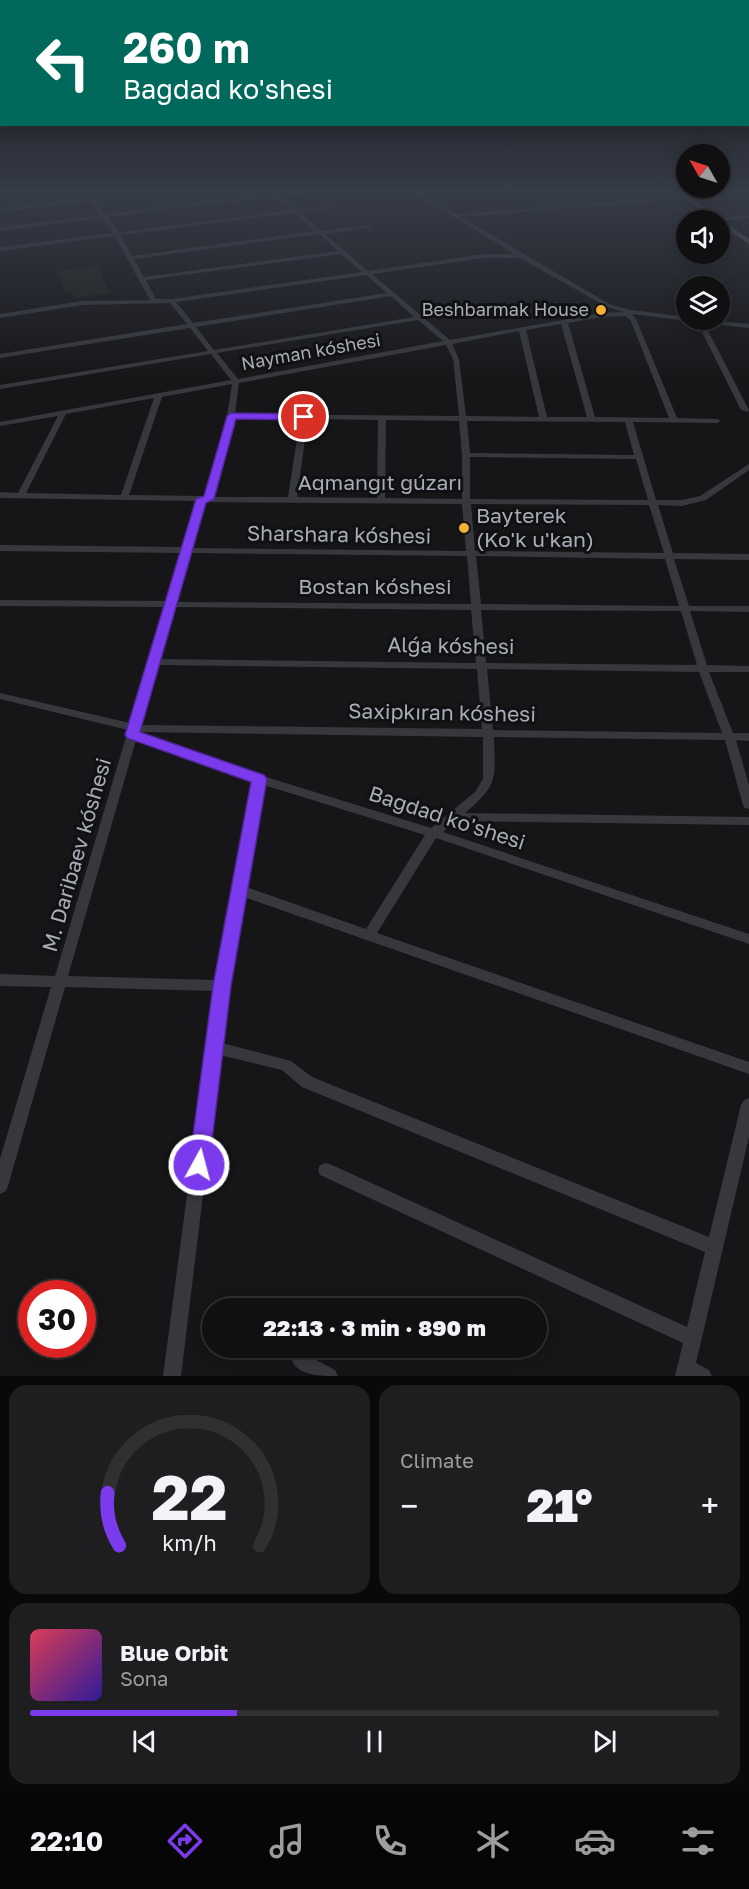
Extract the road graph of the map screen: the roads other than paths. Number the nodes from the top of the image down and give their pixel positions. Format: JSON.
{"nodes":[{"id":1,"x":127,"y":253,"type":"edge"},
{"id":2,"x":166,"y":253,"type":"edge"},
{"id":3,"x":333,"y":253,"type":"edge"},
{"id":4,"x":343,"y":253,"type":"edge"},
{"id":5,"x":517,"y":253,"type":"edge"},
{"id":6,"x":522,"y":256,"type":"junction"},
{"id":7,"x":130,"y":258,"type":"junction"},
{"id":8,"x":365,"y":272,"type":"junction"},
{"id":9,"x":143,"y":279,"type":"junction"},
{"id":10,"x":392,"y":294,"type":"junction"},
{"id":11,"x":154,"y":301,"type":"junction"},
{"id":12,"x":172,"y":302,"type":"junction"},
{"id":13,"x":629,"y":313,"type":"junction"},
{"id":14,"x":0,"y":316,"type":"edge"},
{"id":15,"x":418,"y":318,"type":"junction"},
{"id":16,"x":676,"y":318,"type":"edge"},
{"id":17,"x":564,"y":322,"type":"junction"},
{"id":18,"x":730,"y":324,"type":"edge"},
{"id":19,"x":749,"y":326,"type":"edge"},
{"id":20,"x":190,"y":327,"type":"junction"},
{"id":21,"x":522,"y":329,"type":"junction"},
{"id":22,"x":701,"y":330,"type":"edge"},
{"id":23,"x":448,"y":342,"type":"junction"},
{"id":24,"x":212,"y":353,"type":"junction"},
{"id":25,"x":0,"y":356,"type":"edge"},
{"id":26,"x":236,"y":381,"type":"junction"},
{"id":27,"x":0,"y":387,"type":"edge"},
{"id":28,"x":159,"y":395,"type":"junction"},
{"id":29,"x":745,"y":410,"type":"dead end"},
{"id":30,"x":63,"y":413,"type":"junction"},
{"id":31,"x":231,"y":416,"type":"junction"},
{"id":32,"x":304,"y":417,"type":"junction"},
{"id":33,"x":382,"y":418,"type":"junction"},
{"id":34,"x":463,"y":419,"type":"junction"},
{"id":35,"x":544,"y":420,"type":"junction"},
{"id":36,"x":592,"y":420,"type":"junction"},
{"id":37,"x":628,"y":420,"type":"junction"},
{"id":38,"x":674,"y":421,"type":"junction"},
{"id":39,"x":717,"y":421,"type":"dead end"},
{"id":40,"x":0,"y":424,"type":"edge"},
{"id":41,"x":466,"y":455,"type":"junction"},
{"id":42,"x":639,"y":457,"type":"junction"},
{"id":43,"x":749,"y":466,"type":"edge"},
{"id":44,"x":0,"y":495,"type":"edge"},
{"id":45,"x":21,"y":495,"type":"junction"},
{"id":46,"x":124,"y":498,"type":"junction"},
{"id":47,"x":205,"y":499,"type":"junction"},
{"id":48,"x":292,"y":500,"type":"junction"},
{"id":49,"x":381,"y":501,"type":"junction"},
{"id":50,"x":466,"y":501,"type":"junction"},
{"id":51,"x":654,"y":504,"type":"junction"},
{"id":52,"x":0,"y":549,"type":"edge"},
{"id":53,"x":186,"y":551,"type":"junction"},
{"id":54,"x":472,"y":555,"type":"junction"},
{"id":55,"x":670,"y":557,"type":"junction"},
{"id":56,"x":749,"y":557,"type":"edge"},
{"id":57,"x":0,"y":603,"type":"edge"},
{"id":58,"x":170,"y":603,"type":"junction"},
{"id":59,"x":476,"y":606,"type":"junction"},
{"id":60,"x":685,"y":609,"type":"junction"},
{"id":61,"x":749,"y":609,"type":"edge"},
{"id":62,"x":153,"y":662,"type":"junction"},
{"id":63,"x":482,"y":666,"type":"junction"},
{"id":64,"x":703,"y":669,"type":"junction"},
{"id":65,"x":749,"y":669,"type":"edge"},
{"id":66,"x":0,"y":696,"type":"edge"},
{"id":67,"x":133,"y":731,"type":"junction"},
{"id":68,"x":488,"y":733,"type":"junction"},
{"id":69,"x":729,"y":736,"type":"junction"},
{"id":70,"x":749,"y":736,"type":"edge"},
{"id":71,"x":259,"y":779,"type":"junction"},
{"id":72,"x":749,"y":805,"type":"edge"},
{"id":73,"x":453,"y":817,"type":"junction"},
{"id":74,"x":749,"y":821,"type":"edge"},
{"id":75,"x":433,"y":832,"type":"junction"},
{"id":76,"x":239,"y":890,"type":"junction"},
{"id":77,"x":369,"y":935,"type":"junction"},
{"id":78,"x":749,"y":939,"type":"edge"},
{"id":79,"x":0,"y":980,"type":"edge"},
{"id":80,"x":62,"y":982,"type":"junction"},
{"id":81,"x":222,"y":986,"type":"junction"},
{"id":82,"x":214,"y":1047,"type":"junction"},
{"id":83,"x":749,"y":1068,"type":"edge"},
{"id":84,"x":749,"y":1105,"type":"edge"},
{"id":85,"x":326,"y":1170,"type":"dead end"},
{"id":86,"x":0,"y":1186,"type":"edge"},
{"id":87,"x":716,"y":1248,"type":"junction"},
{"id":88,"x":693,"y":1340,"type":"junction"},
{"id":89,"x":301,"y":1361,"type":"dead end"},
{"id":90,"x":685,"y":1372,"type":"edge"},
{"id":91,"x":172,"y":1376,"type":"edge"},
{"id":92,"x":328,"y":1376,"type":"edge"},
{"id":93,"x":704,"y":1376,"type":"edge"}],
"edges":[{"from":1,"to":7,"type":"street"},
{"from":2,"to":7,"type":"street"},
{"from":3,"to":9,"type":"street"},
{"from":4,"to":8,"type":"street"},
{"from":5,"to":6,"type":"street"},
{"from":6,"to":8,"type":"street"},
{"from":6,"to":13,"type":"street"},
{"from":7,"to":9,"type":"street"},
{"from":8,"to":10,"type":"street"},
{"from":8,"to":12,"type":"street"},
{"from":9,"to":11,"type":"street"},
{"from":10,"to":15,"type":"street"},
{"from":10,"to":20,"type":"street"},
{"from":11,"to":12,"type":"street"},
{"from":11,"to":14,"type":"street"},
{"from":12,"to":20,"type":"street"},
{"from":13,"to":16,"type":"street","name":"Nayman kóshesi"},
{"from":13,"to":17,"type":"street","name":"Nayman kóshesi"},
{"from":13,"to":38,"type":"street"},
{"from":15,"to":23,"type":"street"},
{"from":15,"to":24,"type":"street"},
{"from":17,"to":21,"type":"street","name":"Nayman kóshesi"},
{"from":17,"to":36,"type":"street"},
{"from":18,"to":19,"type":"street"},
{"from":20,"to":24,"type":"street"},
{"from":20,"to":25,"type":"street"},
{"from":21,"to":23,"type":"street","name":"Nayman kóshesi"},
{"from":21,"to":35,"type":"street"},
{"from":22,"to":29,"type":"street"},
{"from":23,"to":26,"type":"street","name":"Nayman kóshesi"},
{"from":23,"to":34,"type":"street"},
{"from":24,"to":26,"type":"street"},
{"from":24,"to":27,"type":"street"},
{"from":26,"to":28,"type":"street","name":"Nayman kóshesi"},
{"from":26,"to":31,"type":"street","name":"M. Daribaev kóshesi"},
{"from":28,"to":30,"type":"street","name":"Nayman kóshesi"},
{"from":28,"to":46,"type":"street"},
{"from":30,"to":40,"type":"street","name":"Nayman kóshesi"},
{"from":30,"to":45,"type":"street"},
{"from":31,"to":32,"type":"street"},
{"from":31,"to":47,"type":"street","name":"M. Daribaev kóshesi"},
{"from":32,"to":33,"type":"street"},
{"from":32,"to":48,"type":"street"},
{"from":33,"to":34,"type":"street"},
{"from":33,"to":49,"type":"street"},
{"from":34,"to":35,"type":"street"},
{"from":34,"to":41,"type":"street"},
{"from":35,"to":36,"type":"street"},
{"from":36,"to":37,"type":"street"},
{"from":37,"to":38,"type":"street"},
{"from":37,"to":42,"type":"street"},
{"from":38,"to":39,"type":"street"},
{"from":41,"to":42,"type":"street"},
{"from":41,"to":50,"type":"street"},
{"from":42,"to":51,"type":"street"},
{"from":43,"to":51,"type":"street","name":"Aqmangıt gúzarı"},
{"from":44,"to":45,"type":"street","name":"Aqmangıt gúzarı"},
{"from":45,"to":46,"type":"street","name":"Aqmangıt gúzarı"},
{"from":46,"to":47,"type":"street","name":"Aqmangıt gúzarı"},
{"from":47,"to":48,"type":"street","name":"Aqmangıt gúzarı"},
{"from":47,"to":53,"type":"street","name":"M. Daribaev kóshesi"},
{"from":48,"to":49,"type":"street","name":"Aqmangıt gúzarı"},
{"from":49,"to":50,"type":"street","name":"Aqmangıt gúzarı"},
{"from":50,"to":51,"type":"street","name":"Aqmangıt gúzarı"},
{"from":50,"to":54,"type":"street"},
{"from":51,"to":55,"type":"street"},
{"from":52,"to":53,"type":"street","name":"Sharshara kóshesi"},
{"from":53,"to":54,"type":"street","name":"Sharshara kóshesi"},
{"from":53,"to":58,"type":"street","name":"M. Daribaev kóshesi"},
{"from":54,"to":55,"type":"street","name":"Sharshara kóshesi"},
{"from":54,"to":59,"type":"street"},
{"from":55,"to":56,"type":"street","name":"Sharshara kóshesi"},
{"from":55,"to":60,"type":"street"},
{"from":57,"to":58,"type":"street","name":"Bostan kóshesi"},
{"from":58,"to":59,"type":"street","name":"Bostan kóshesi"},
{"from":58,"to":62,"type":"street","name":"M. Daribaev kóshesi"},
{"from":59,"to":60,"type":"street","name":"Bostan kóshesi"},
{"from":59,"to":63,"type":"street"},
{"from":60,"to":61,"type":"street","name":"Bostan kóshesi"},
{"from":60,"to":64,"type":"street"},
{"from":62,"to":63,"type":"street","name":"Alǵa kóshesi"},
{"from":62,"to":67,"type":"street","name":"M. Daribaev kóshesi"},
{"from":63,"to":64,"type":"street","name":"Alǵa kóshesi"},
{"from":63,"to":68,"type":"street"},
{"from":64,"to":65,"type":"street","name":"Alǵa kóshesi"},
{"from":64,"to":69,"type":"street"},
{"from":66,"to":67,"type":"street"},
{"from":67,"to":68,"type":"street","name":"Saxipkıran kóshesi"},
{"from":67,"to":71,"type":"street","name":"Bagdad ko'shesi"},
{"from":67,"to":80,"type":"street","name":"M. Daribaev kóshesi"},
{"from":68,"to":69,"type":"street","name":"Saxipkıran kóshesi"},
{"from":68,"to":73,"type":"street"},
{"from":69,"to":70,"type":"street","name":"Saxipkıran kóshesi"},
{"from":69,"to":72,"type":"street"},
{"from":71,"to":75,"type":"street","name":"Bagdad ko'shesi"},
{"from":71,"to":76,"type":"street"},
{"from":73,"to":74,"type":"street"},
{"from":73,"to":75,"type":"street"},
{"from":75,"to":77,"type":"street"},
{"from":75,"to":78,"type":"street","name":"Bagdad ko'shesi"},
{"from":76,"to":77,"type":"street"},
{"from":76,"to":81,"type":"street"},
{"from":77,"to":83,"type":"street"},
{"from":79,"to":80,"type":"street"},
{"from":80,"to":81,"type":"street"},
{"from":80,"to":86,"type":"street","name":"M. Daribaev kóshesi"},
{"from":81,"to":82,"type":"street"},
{"from":82,"to":87,"type":"street"},
{"from":82,"to":91,"type":"street"},
{"from":84,"to":87,"type":"street"},
{"from":85,"to":88,"type":"street"},
{"from":87,"to":88,"type":"street"},
{"from":88,"to":90,"type":"street"},
{"from":89,"to":92,"type":"street"},
{"from":90,"to":93,"type":"street"}]}
